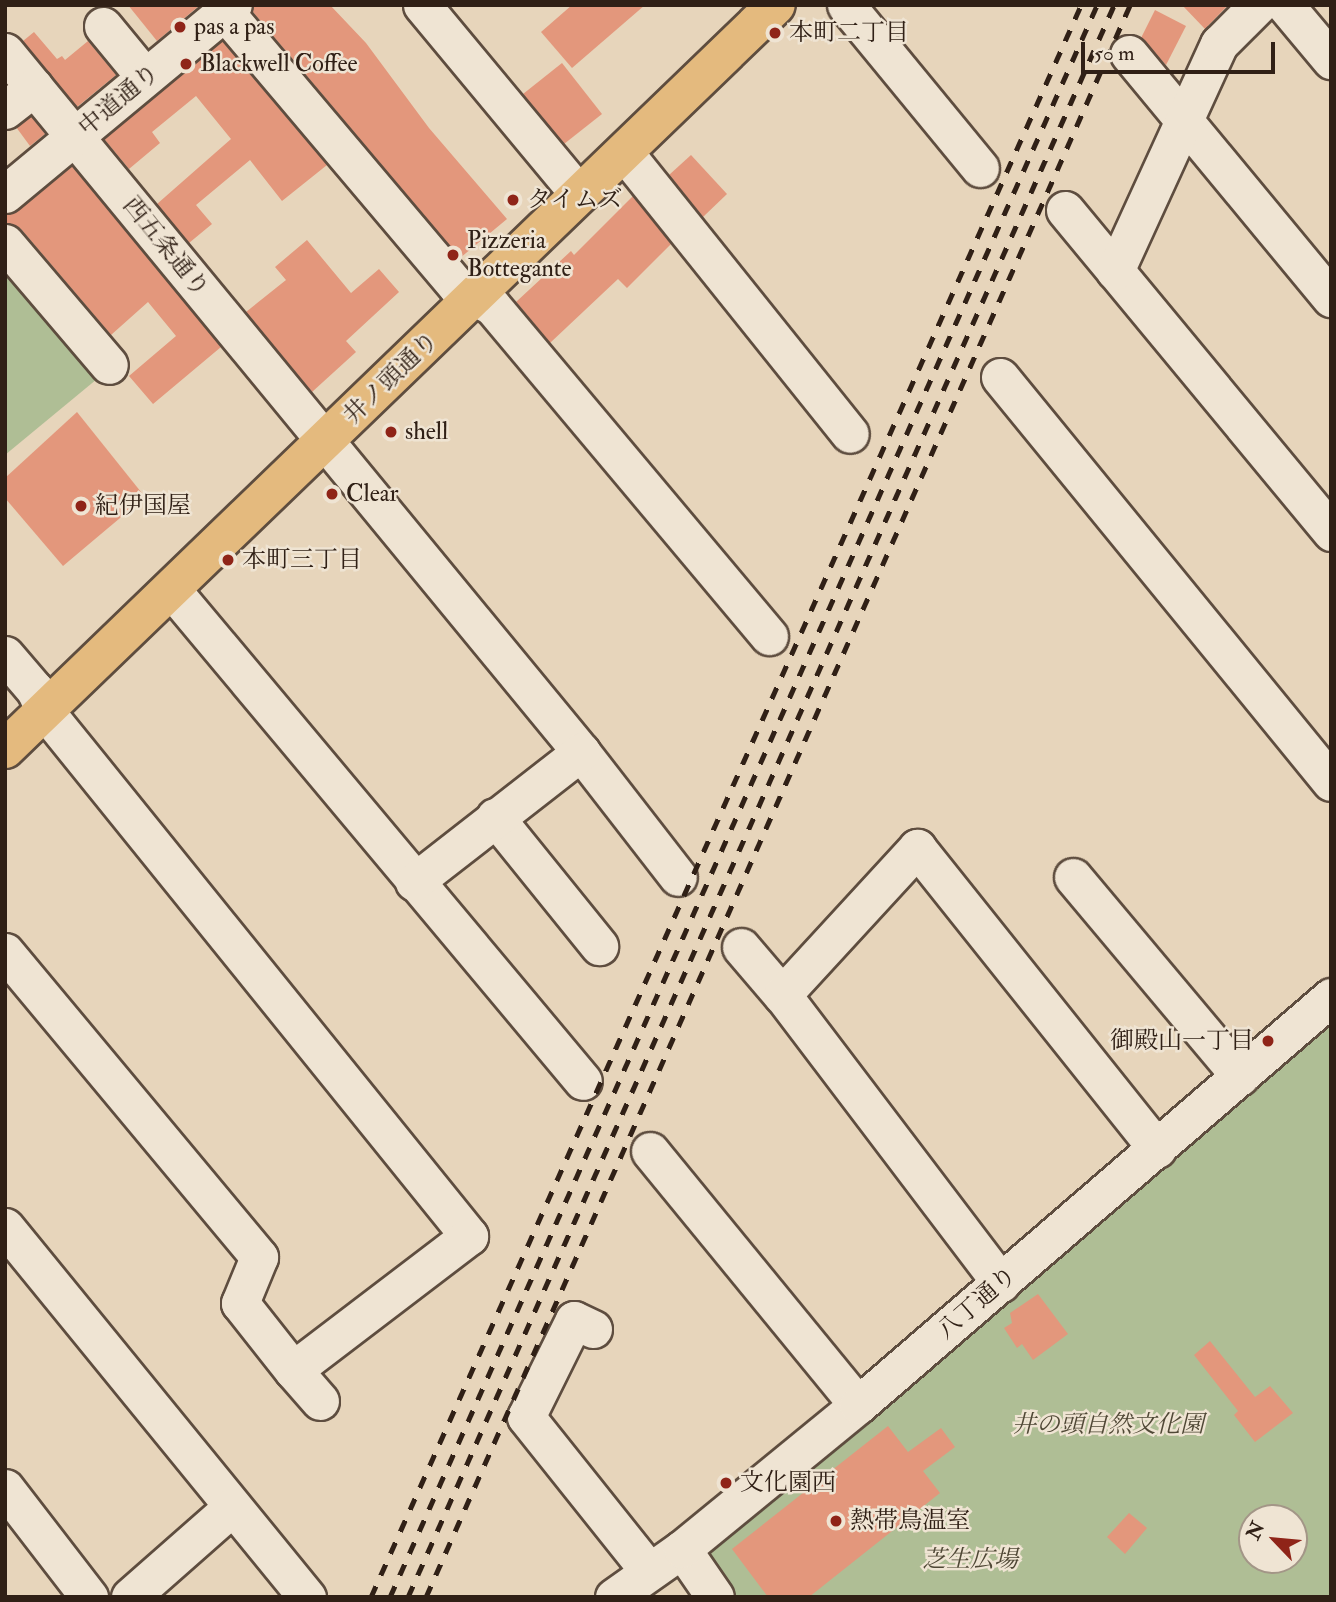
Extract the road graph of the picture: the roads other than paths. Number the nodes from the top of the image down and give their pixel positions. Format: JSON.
{"nodes":[{"id":1,"x":422,"y":5,"type":"edge"},
{"id":2,"x":776,"y":5,"type":"edge"},
{"id":3,"x":846,"y":5,"type":"edge"},
{"id":4,"x":1258,"y":5,"type":"edge"},
{"id":5,"x":1285,"y":5,"type":"edge"},
{"id":6,"x":229,"y":9,"type":"edge"},
{"id":7,"x":110,"y":21,"type":"dead end"},
{"id":8,"x":5,"y":52,"type":"edge"},
{"id":9,"x":1129,"y":54,"type":"dead end"},
{"id":10,"x":1331,"y":60,"type":"edge"},
{"id":11,"x":151,"y":72,"type":"junction"},
{"id":12,"x":34,"y":87,"type":"junction"},
{"id":13,"x":5,"y":110,"type":"edge"},
{"id":14,"x":1184,"y":121,"type":"junction"},
{"id":15,"x":75,"y":136,"type":"junction"},
{"id":16,"x":624,"y":152,"type":"junction"},
{"id":17,"x":980,"y":168,"type":"dead end"},
{"id":18,"x":5,"y":194,"type":"edge"},
{"id":19,"x":579,"y":194,"type":"junction"},
{"id":20,"x":1065,"y":210,"type":"dead end"},
{"id":21,"x":5,"y":243,"type":"edge"},
{"id":22,"x":1115,"y":271,"type":"junction"},
{"id":23,"x":475,"y":296,"type":"junction"},
{"id":24,"x":1331,"y":298,"type":"edge"},
{"id":25,"x":109,"y":365,"type":"dead end"},
{"id":26,"x":1000,"y":377,"type":"dead end"},
{"id":27,"x":850,"y":434,"type":"dead end"},
{"id":28,"x":326,"y":441,"type":"junction"},
{"id":29,"x":1327,"y":519,"type":"edge"},
{"id":30,"x":172,"y":590,"type":"junction"},
{"id":31,"x":769,"y":636,"type":"dead end"},
{"id":32,"x":5,"y":655,"type":"edge"},
{"id":33,"x":45,"y":711,"type":"junction"},
{"id":34,"x":5,"y":749,"type":"edge"},
{"id":35,"x":581,"y":752,"type":"junction"},
{"id":36,"x":1331,"y":782,"type":"edge"},
{"id":37,"x":495,"y":817,"type":"junction"},
{"id":38,"x":678,"y":877,"type":"dead end"},
{"id":39,"x":1073,"y":877,"type":"dead end"},
{"id":40,"x":414,"y":882,"type":"junction"},
{"id":41,"x":599,"y":946,"type":"dead end"},
{"id":42,"x":741,"y":947,"type":"dead end"},
{"id":43,"x":5,"y":952,"type":"edge"},
{"id":44,"x":782,"y":995,"type":"junction"},
{"id":45,"x":1331,"y":997,"type":"edge"},
{"id":46,"x":1240,"y":1076,"type":"junction"},
{"id":47,"x":583,"y":1081,"type":"dead end"},
{"id":48,"x":1157,"y":1149,"type":"junction"},
{"id":49,"x":650,"y":1151,"type":"dead end"},
{"id":50,"x":6,"y":1231,"type":"edge"},
{"id":51,"x":1001,"y":1283,"type":"junction"},
{"id":52,"x":593,"y":1329,"type":"dead end"},
{"id":53,"x":293,"y":1370,"type":"junction"},
{"id":54,"x":320,"y":1401,"type":"dead end"},
{"id":55,"x":858,"y":1405,"type":"junction"},
{"id":56,"x":5,"y":1488,"type":"edge"},
{"id":57,"x":232,"y":1507,"type":"junction"},
{"id":58,"x":682,"y":1549,"type":"junction"},
{"id":59,"x":648,"y":1570,"type":"junction"},
{"id":60,"x":89,"y":1597,"type":"edge"},
{"id":61,"x":131,"y":1597,"type":"edge"},
{"id":62,"x":307,"y":1597,"type":"edge"},
{"id":63,"x":614,"y":1597,"type":"edge"},
{"id":64,"x":715,"y":1597,"type":"edge"}],
"edges":[{"from":1,"to":19,"type":"street"},
{"from":2,"to":16,"type":"main road","name":"井ノ頭通り"},
{"from":3,"to":17,"type":"street"},
{"from":4,"to":14,"type":"street"},
{"from":5,"to":10,"type":"street"},
{"from":6,"to":11,"type":"street","name":"中道通り"},
{"from":6,"to":23,"type":"street"},
{"from":7,"to":11,"type":"street"},
{"from":8,"to":12,"type":"street","name":"西五条通り"},
{"from":9,"to":14,"type":"street"},
{"from":11,"to":15,"type":"street","name":"中道通り"},
{"from":12,"to":13,"type":"street"},
{"from":12,"to":15,"type":"street","name":"西五条通り"},
{"from":14,"to":22,"type":"street"},
{"from":14,"to":24,"type":"street"},
{"from":15,"to":18,"type":"street","name":"中道通り"},
{"from":15,"to":28,"type":"street","name":"西五条通り"},
{"from":16,"to":19,"type":"main road","name":"井ノ頭通り"},
{"from":16,"to":27,"type":"street"},
{"from":19,"to":23,"type":"main road","name":"井ノ頭通り"},
{"from":20,"to":22,"type":"street"},
{"from":21,"to":25,"type":"street"},
{"from":22,"to":29,"type":"street"},
{"from":23,"to":28,"type":"main road","name":"井ノ頭通り"},
{"from":23,"to":31,"type":"street"},
{"from":26,"to":36,"type":"street"},
{"from":28,"to":30,"type":"main road","name":"井ノ頭通り"},
{"from":28,"to":35,"type":"street","name":"西五条通り"},
{"from":30,"to":33,"type":"main road","name":"井ノ頭通り"},
{"from":30,"to":40,"type":"street"},
{"from":32,"to":33,"type":"street"},
{"from":33,"to":34,"type":"main road","name":"井ノ頭通り"},
{"from":33,"to":53,"type":"street"},
{"from":35,"to":37,"type":"street"},
{"from":35,"to":38,"type":"street","name":"西五条通り"},
{"from":37,"to":40,"type":"street"},
{"from":37,"to":41,"type":"street"},
{"from":39,"to":46,"type":"street"},
{"from":40,"to":47,"type":"street"},
{"from":42,"to":44,"type":"street"},
{"from":43,"to":53,"type":"street"},
{"from":44,"to":48,"type":"street"},
{"from":44,"to":51,"type":"street"},
{"from":45,"to":46,"type":"street","name":"八丁通り"},
{"from":46,"to":48,"type":"street","name":"八丁通り"},
{"from":48,"to":51,"type":"street","name":"八丁通り"},
{"from":49,"to":55,"type":"street"},
{"from":50,"to":57,"type":"street"},
{"from":51,"to":55,"type":"street","name":"八丁通り"},
{"from":52,"to":59,"type":"street"},
{"from":53,"to":54,"type":"street"},
{"from":55,"to":58,"type":"street","name":"八丁通り"},
{"from":56,"to":60,"type":"street"},
{"from":57,"to":61,"type":"street"},
{"from":57,"to":62,"type":"street"},
{"from":58,"to":59,"type":"street","name":"八丁通り"},
{"from":58,"to":64,"type":"street"},
{"from":59,"to":63,"type":"street","name":"八丁通り"}]}
